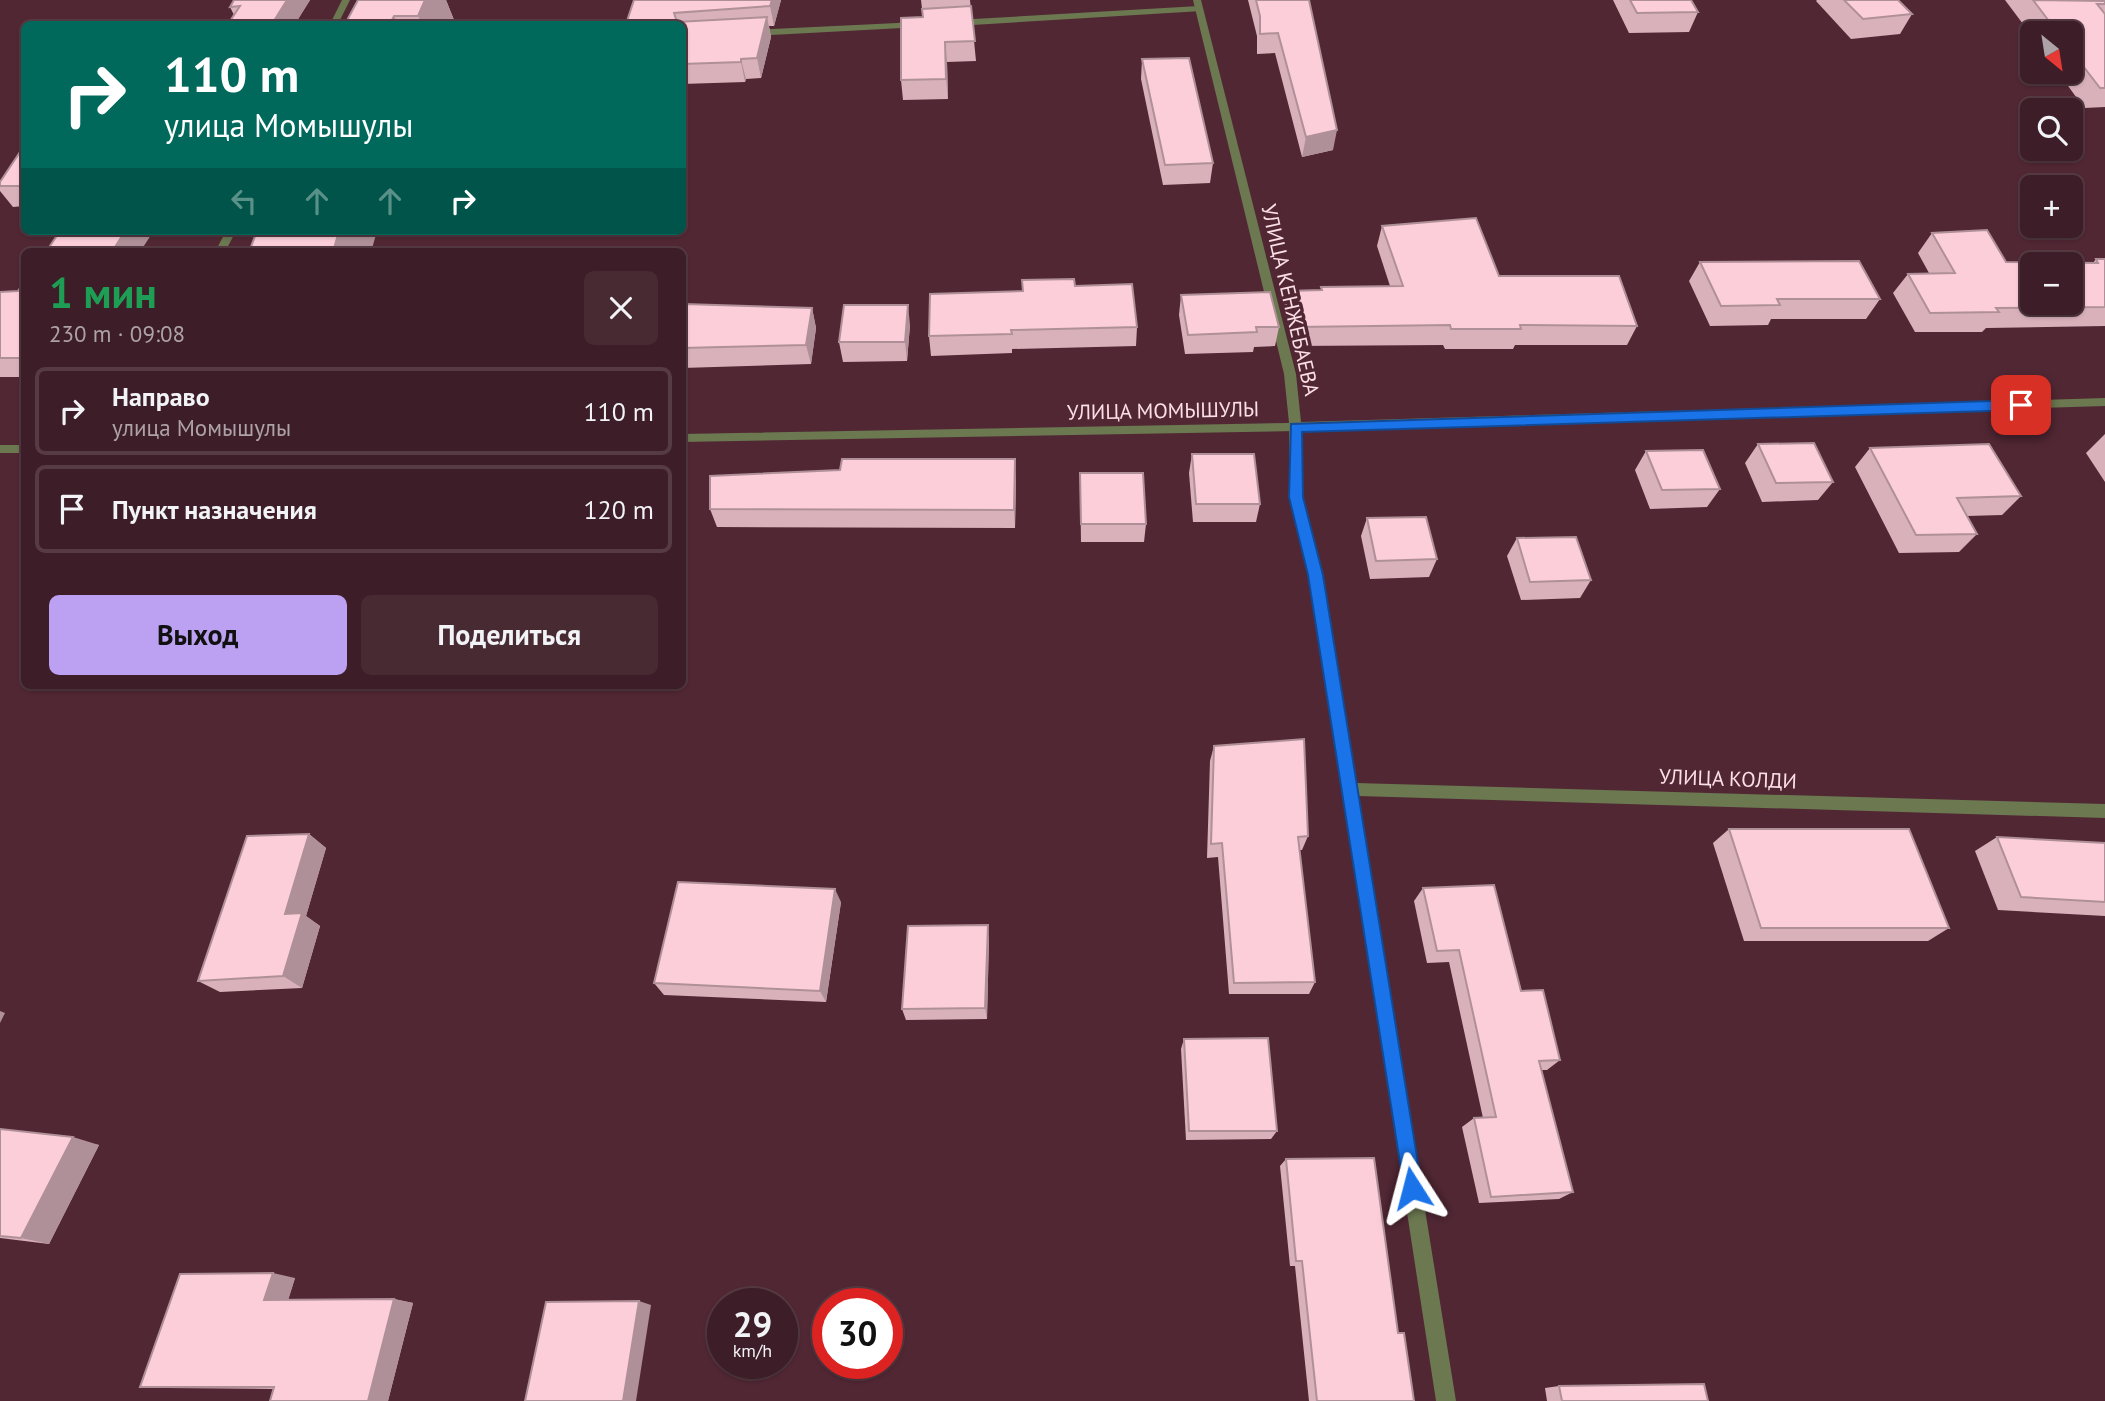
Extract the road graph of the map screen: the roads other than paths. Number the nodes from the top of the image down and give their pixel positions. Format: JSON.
{"nodes":[{"id":1,"x":346,"y":0,"type":"edge"},
{"id":2,"x":1198,"y":4,"type":"edge"},
{"id":3,"x":336,"y":21,"type":"edge"},
{"id":4,"x":930,"y":24,"type":"edge"},
{"id":5,"x":944,"y":24,"type":"edge"},
{"id":6,"x":737,"y":34,"type":"edge"},
{"id":7,"x":2105,"y":402,"type":"edge"},
{"id":8,"x":1295,"y":427,"type":"junction"},
{"id":9,"x":686,"y":438,"type":"edge"},
{"id":10,"x":0,"y":449,"type":"edge"},
{"id":11,"x":21,"y":449,"type":"edge"},
{"id":12,"x":1349,"y":789,"type":"junction"},
{"id":13,"x":2105,"y":811,"type":"edge"},
{"id":14,"x":1446,"y":1401,"type":"edge"}],
"edges":[{"from":1,"to":3,"type":"street"},
{"from":2,"to":5,"type":"street"},
{"from":2,"to":8,"type":"street","name":"УЛИЦА КЕНЖЕБАЕВА"},
{"from":4,"to":6,"type":"street"},
{"from":7,"to":8,"type":"street","name":"УЛИЦА МОМЫШУЛЫ"},
{"from":8,"to":9,"type":"street","name":"УЛИЦА МОМЫШУЛЫ"},
{"from":8,"to":12,"type":"street","name":"УЛИЦА КЕНЖЕБАЕВА"},
{"from":10,"to":11,"type":"street"},
{"from":12,"to":13,"type":"street","name":"УЛИЦА КОЛДИ"},
{"from":12,"to":14,"type":"street","name":"УЛИЦА КЕНЖЕБАЕВА"}]}
